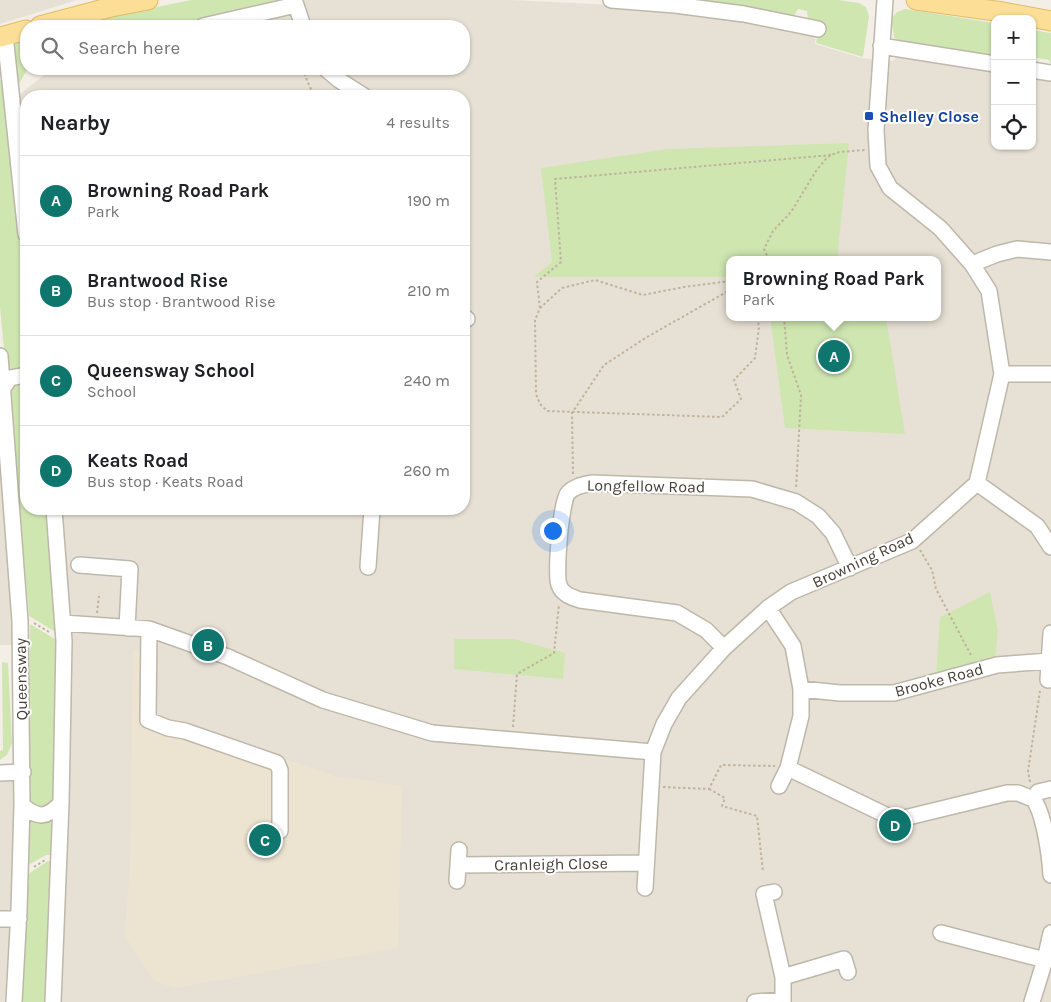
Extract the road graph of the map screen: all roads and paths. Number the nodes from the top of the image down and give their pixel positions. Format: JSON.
{"nodes":[{"id":1,"x":148,"y":0,"type":"edge"},
{"id":2,"x":611,"y":0,"type":"edge"},
{"id":3,"x":885,"y":0,"type":"edge"},
{"id":4,"x":916,"y":0,"type":"edge"},
{"id":5,"x":675,"y":2,"type":"edge"},
{"id":6,"x":295,"y":3,"type":"edge"},
{"id":7,"x":111,"y":4,"type":"edge"},
{"id":8,"x":59,"y":20,"type":"edge"},
{"id":9,"x":227,"y":20,"type":"edge"},
{"id":10,"x":301,"y":20,"type":"edge"},
{"id":11,"x":1051,"y":21,"type":"edge"},
{"id":12,"x":818,"y":29,"type":"dead end"},
{"id":13,"x":20,"y":32,"type":"edge"},
{"id":14,"x":2,"y":36,"type":"edge"},
{"id":15,"x":881,"y":46,"type":"junction"},
{"id":16,"x":991,"y":63,"type":"edge"},
{"id":17,"x":1036,"y":71,"type":"edge"},
{"id":18,"x":1051,"y":73,"type":"edge"},
{"id":19,"x":305,"y":75,"type":"edge"},
{"id":20,"x":333,"y":75,"type":"edge"},
{"id":21,"x":5,"y":78,"type":"edge"},
{"id":22,"x":311,"y":90,"type":"edge"},
{"id":23,"x":355,"y":90,"type":"edge"},
{"id":24,"x":877,"y":148,"type":"junction"},
{"id":25,"x":831,"y":155,"type":"junction"},
{"id":26,"x":20,"y":189,"type":"edge"},
{"id":27,"x":1051,"y":252,"type":"edge"},
{"id":28,"x":767,"y":256,"type":"edge"},
{"id":29,"x":972,"y":264,"type":"junction"},
{"id":30,"x":726,"y":282,"type":"edge"},
{"id":31,"x":726,"y":292,"type":"edge"},
{"id":32,"x":540,"y":308,"type":"junction"},
{"id":33,"x":758,"y":321,"type":"edge"},
{"id":34,"x":784,"y":321,"type":"edge"},
{"id":35,"x":0,"y":356,"type":"edge"},
{"id":36,"x":1002,"y":374,"type":"junction"},
{"id":37,"x":1051,"y":374,"type":"edge"},
{"id":38,"x":20,"y":376,"type":"edge"},
{"id":39,"x":3,"y":388,"type":"junction"},
{"id":40,"x":572,"y":413,"type":"junction"},
{"id":41,"x":977,"y":483,"type":"junction"},
{"id":42,"x":573,"y":489,"type":"junction"},
{"id":43,"x":796,"y":502,"type":"junction"},
{"id":44,"x":54,"y":515,"type":"edge"},
{"id":45,"x":372,"y":515,"type":"edge"},
{"id":46,"x":914,"y":539,"type":"junction"},
{"id":47,"x":1051,"y":547,"type":"edge"},
{"id":48,"x":79,"y":565,"type":"dead end"},
{"id":49,"x":368,"y":567,"type":"dead end"},
{"id":50,"x":850,"y":568,"type":"junction"},
{"id":51,"x":561,"y":588,"type":"junction"},
{"id":52,"x":99,"y":596,"type":"dead end"},
{"id":53,"x":768,"y":608,"type":"junction"},
{"id":54,"x":20,"y":615,"type":"junction"},
{"id":55,"x":63,"y":623,"type":"junction"},
{"id":56,"x":96,"y":625,"type":"junction"},
{"id":57,"x":127,"y":628,"type":"junction"},
{"id":58,"x":149,"y":629,"type":"junction"},
{"id":59,"x":1051,"y":633,"type":"edge"},
{"id":60,"x":64,"y":641,"type":"junction"},
{"id":61,"x":724,"y":648,"type":"junction"},
{"id":62,"x":1048,"y":661,"type":"junction"},
{"id":63,"x":979,"y":670,"type":"junction"},
{"id":64,"x":1048,"y":680,"type":"joint"},
{"id":65,"x":800,"y":689,"type":"junction"},
{"id":66,"x":512,"y":740,"type":"junction"},
{"id":67,"x":653,"y":752,"type":"junction"},
{"id":68,"x":788,"y":767,"type":"junction"},
{"id":69,"x":23,"y":772,"type":"junction"},
{"id":70,"x":0,"y":773,"type":"edge"},
{"id":71,"x":651,"y":786,"type":"junction"},
{"id":72,"x":779,"y":786,"type":"dead end"},
{"id":73,"x":709,"y":789,"type":"junction"},
{"id":74,"x":1051,"y":790,"type":"edge"},
{"id":75,"x":1030,"y":797,"type":"junction"},
{"id":76,"x":61,"y":803,"type":"junction"},
{"id":77,"x":22,"y":805,"type":"junction"},
{"id":78,"x":280,"y":831,"type":"dead end"},
{"id":79,"x":59,"y":860,"type":"junction"},
{"id":80,"x":645,"y":862,"type":"junction"},
{"id":81,"x":20,"y":872,"type":"junction"},
{"id":82,"x":763,"y":872,"type":"dead end"},
{"id":83,"x":1051,"y":875,"type":"edge"},
{"id":84,"x":457,"y":881,"type":"dead end"},
{"id":85,"x":645,"y":888,"type":"dead end"},
{"id":86,"x":774,"y":892,"type":"dead end"},
{"id":87,"x":0,"y":918,"type":"edge"},
{"id":88,"x":19,"y":919,"type":"junction"},
{"id":89,"x":941,"y":933,"type":"dead end"},
{"id":90,"x":1051,"y":933,"type":"edge"},
{"id":91,"x":1045,"y":960,"type":"junction"},
{"id":92,"x":848,"y":972,"type":"dead end"},
{"id":93,"x":782,"y":977,"type":"junction"},
{"id":94,"x":783,"y":1001,"type":"edge"},
{"id":95,"x":14,"y":1002,"type":"edge"},
{"id":96,"x":53,"y":1002,"type":"edge"},
{"id":97,"x":755,"y":1002,"type":"edge"},
{"id":98,"x":1032,"y":1002,"type":"edge"}],
"edges":[{"from":1,"to":7,"type":"main road"},
{"from":2,"to":5,"type":"street"},
{"from":3,"to":15,"type":"street"},
{"from":4,"to":11,"type":"main road"},
{"from":5,"to":12,"type":"street"},
{"from":6,"to":9,"type":"street"},
{"from":6,"to":10,"type":"street"},
{"from":7,"to":8,"type":"main road"},
{"from":13,"to":14,"type":"main road"},
{"from":14,"to":21,"type":"street"},
{"from":15,"to":16,"type":"street"},
{"from":15,"to":24,"type":"street"},
{"from":17,"to":18,"type":"street"},
{"from":19,"to":22,"type":"path"},
{"from":20,"to":23,"type":"street"},
{"from":21,"to":26,"type":"street"},
{"from":24,"to":25,"type":"path"},
{"from":24,"to":29,"type":"street"},
{"from":25,"to":28,"type":"path"},
{"from":25,"to":32,"type":"path"},
{"from":27,"to":29,"type":"street"},
{"from":29,"to":36,"type":"street"},
{"from":30,"to":32,"type":"path"},
{"from":31,"to":40,"type":"path"},
{"from":32,"to":40,"type":"path"},
{"from":33,"to":40,"type":"path"},
{"from":34,"to":43,"type":"path"},
{"from":35,"to":39,"type":"street","name":"Queensway"},
{"from":36,"to":37,"type":"street"},
{"from":36,"to":41,"type":"street"},
{"from":38,"to":39,"type":"street"},
{"from":39,"to":54,"type":"street","name":"Queensway"},
{"from":40,"to":42,"type":"path"},
{"from":41,"to":46,"type":"street","name":"Browning Road"},
{"from":41,"to":47,"type":"street"},
{"from":42,"to":43,"type":"street","name":"Longfellow Road"},
{"from":42,"to":51,"type":"street","name":"Longfellow Road"},
{"from":43,"to":50,"type":"street","name":"Longfellow Road"},
{"from":44,"to":55,"type":"street"},
{"from":45,"to":49,"type":"street"},
{"from":46,"to":50,"type":"street","name":"Browning Road"},
{"from":46,"to":63,"type":"path"},
{"from":48,"to":57,"type":"street"},
{"from":50,"to":53,"type":"street","name":"Browning Road"},
{"from":51,"to":61,"type":"street"},
{"from":51,"to":66,"type":"path"},
{"from":52,"to":56,"type":"path"},
{"from":53,"to":61,"type":"street","name":"Browning Road"},
{"from":53,"to":65,"type":"street"},
{"from":54,"to":60,"type":"path"},
{"from":54,"to":69,"type":"street","name":"Queensway"},
{"from":55,"to":56,"type":"street"},
{"from":55,"to":60,"type":"street"},
{"from":56,"to":57,"type":"street"},
{"from":57,"to":58,"type":"street"},
{"from":58,"to":66,"type":"street"},
{"from":58,"to":78,"type":"street"},
{"from":59,"to":62,"type":"street"},
{"from":60,"to":76,"type":"street"},
{"from":61,"to":67,"type":"street","name":"Browning Road"},
{"from":62,"to":63,"type":"street","name":"Brooke Road"},
{"from":62,"to":64,"type":"street"},
{"from":63,"to":65,"type":"street","name":"Brooke Road"},
{"from":64,"to":75,"type":"path"},
{"from":65,"to":68,"type":"street"},
{"from":66,"to":67,"type":"street"},
{"from":67,"to":71,"type":"street","name":"Browning Road"},
{"from":68,"to":72,"type":"street"},
{"from":68,"to":73,"type":"path"},
{"from":68,"to":75,"type":"street"},
{"from":69,"to":70,"type":"street"},
{"from":69,"to":77,"type":"street","name":"Queensway"},
{"from":71,"to":73,"type":"path"},
{"from":71,"to":80,"type":"street","name":"Browning Road"},
{"from":73,"to":82,"type":"path"},
{"from":74,"to":75,"type":"street"},
{"from":75,"to":83,"type":"street"},
{"from":76,"to":77,"type":"street"},
{"from":76,"to":79,"type":"street"},
{"from":77,"to":81,"type":"street","name":"Queensway"},
{"from":79,"to":81,"type":"path"},
{"from":79,"to":96,"type":"street"},
{"from":80,"to":84,"type":"street","name":"Cranleigh Close"},
{"from":80,"to":85,"type":"street","name":"Browning Road"},
{"from":81,"to":88,"type":"street","name":"Queensway"},
{"from":86,"to":93,"type":"street"},
{"from":87,"to":88,"type":"street"},
{"from":88,"to":95,"type":"street","name":"Queensway"},
{"from":89,"to":91,"type":"street"},
{"from":90,"to":91,"type":"street"},
{"from":91,"to":98,"type":"street"},
{"from":92,"to":93,"type":"street"},
{"from":93,"to":94,"type":"street"},
{"from":94,"to":97,"type":"street"}]}
